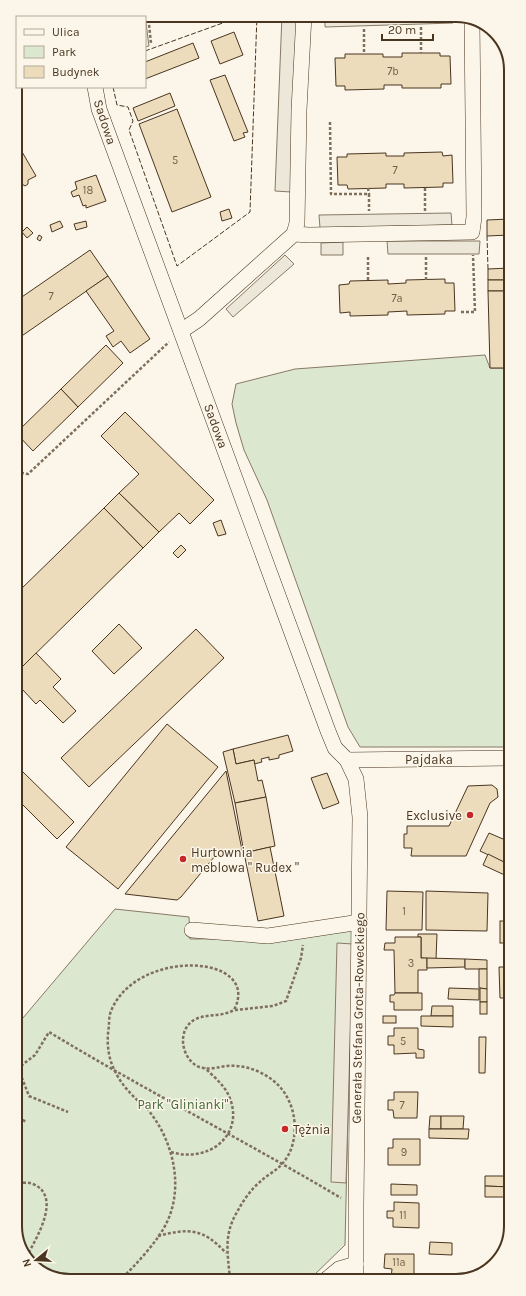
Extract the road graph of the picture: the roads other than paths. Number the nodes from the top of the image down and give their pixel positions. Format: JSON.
{"nodes":[{"id":1,"x":304,"y":22,"type":"edge"},
{"id":2,"x":472,"y":25,"type":"edge"},
{"id":3,"x":95,"y":88,"type":"edge"},
{"id":4,"x":294,"y":234,"type":"junction"},
{"id":5,"x":181,"y":331,"type":"junction"},
{"id":6,"x":504,"y":758,"type":"edge"},
{"id":7,"x":347,"y":760,"type":"junction"},
{"id":8,"x":360,"y":922,"type":"junction"},
{"id":9,"x":192,"y":930,"type":"dead end"},
{"id":10,"x":356,"y":1271,"type":"edge"},
{"id":11,"x":332,"y":1274,"type":"edge"}],
"edges":[{"from":1,"to":4,"type":"street"},
{"from":2,"to":4,"type":"street"},
{"from":3,"to":5,"type":"street","name":"Sadowa"},
{"from":4,"to":5,"type":"street"},
{"from":5,"to":7,"type":"street","name":"Sadowa"},
{"from":6,"to":7,"type":"street","name":"Pajdaka"},
{"from":7,"to":8,"type":"street","name":"Generała Stefana Grota-Roweckiego"},
{"from":8,"to":9,"type":"street"},
{"from":8,"to":10,"type":"street","name":"Generała Stefana Grota-Roweckiego"},
{"from":10,"to":11,"type":"street"}]}
